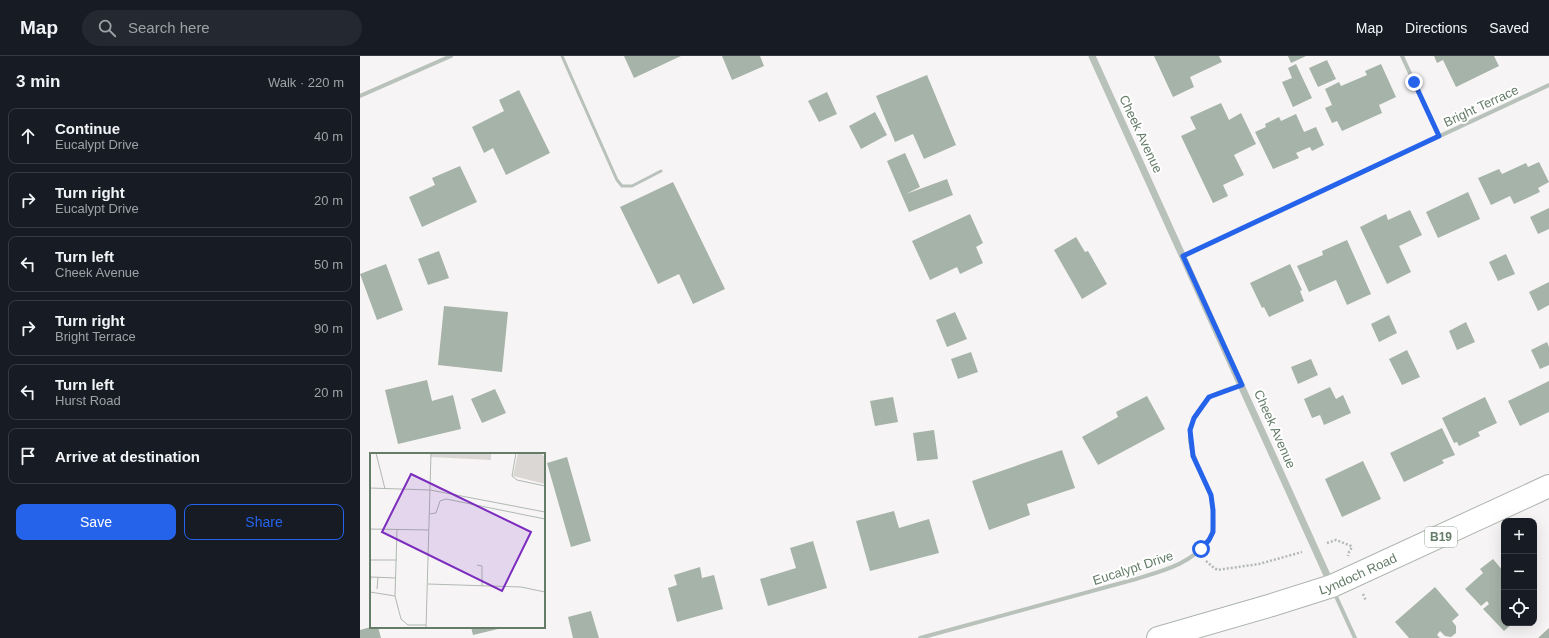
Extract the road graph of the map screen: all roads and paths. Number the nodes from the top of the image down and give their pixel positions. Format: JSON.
{"nodes":[{"id":1,"x":451,"y":56,"type":"edge"},
{"id":2,"x":562,"y":56,"type":"edge"},
{"id":3,"x":1092,"y":56,"type":"edge"},
{"id":4,"x":1402,"y":56,"type":"edge"},
{"id":5,"x":1549,"y":85,"type":"edge"},
{"id":6,"x":360,"y":96,"type":"edge"},
{"id":7,"x":1439,"y":136,"type":"junction"},
{"id":8,"x":661,"y":171,"type":"dead end"},
{"id":9,"x":1183,"y":256,"type":"junction"},
{"id":10,"x":1242,"y":385,"type":"junction"},
{"id":11,"x":1549,"y":486,"type":"edge"},
{"id":12,"x":1315,"y":548,"type":"junction"},
{"id":13,"x":1196,"y":553,"type":"junction"},
{"id":14,"x":1356,"y":576,"type":"junction"},
{"id":15,"x":1332,"y":586,"type":"junction"},
{"id":16,"x":1366,"y":601,"type":"dead end"},
{"id":17,"x":920,"y":638,"type":"edge"},
{"id":18,"x":1158,"y":638,"type":"edge"},
{"id":19,"x":1355,"y":638,"type":"edge"}],
"edges":[{"from":1,"to":6,"type":"street"},
{"from":2,"to":8,"type":"lane"},
{"from":3,"to":9,"type":"street","name":"Cheek Avenue"},
{"from":4,"to":7,"type":"street"},
{"from":5,"to":7,"type":"street","name":"Bright Terrace"},
{"from":7,"to":9,"type":"street","name":"Bright Terrace"},
{"from":9,"to":10,"type":"street","name":"Cheek Avenue"},
{"from":10,"to":12,"type":"street","name":"Cheek Avenue"},
{"from":10,"to":13,"type":"street","name":"Eucalypt Drive"},
{"from":11,"to":14,"type":"main road","name":"Lyndoch Road","number":"B19"},
{"from":12,"to":13,"type":"path"},
{"from":12,"to":14,"type":"path"},
{"from":12,"to":15,"type":"street","name":"Cheek Avenue"},
{"from":13,"to":17,"type":"street","name":"Eucalypt Drive"},
{"from":14,"to":15,"type":"main road","name":"Lyndoch Road","number":"B19"},
{"from":14,"to":16,"type":"path"},
{"from":15,"to":18,"type":"main road","name":"Lyndoch Road","number":"B19"},
{"from":15,"to":19,"type":"street","name":"Cheek Avenue"}]}
